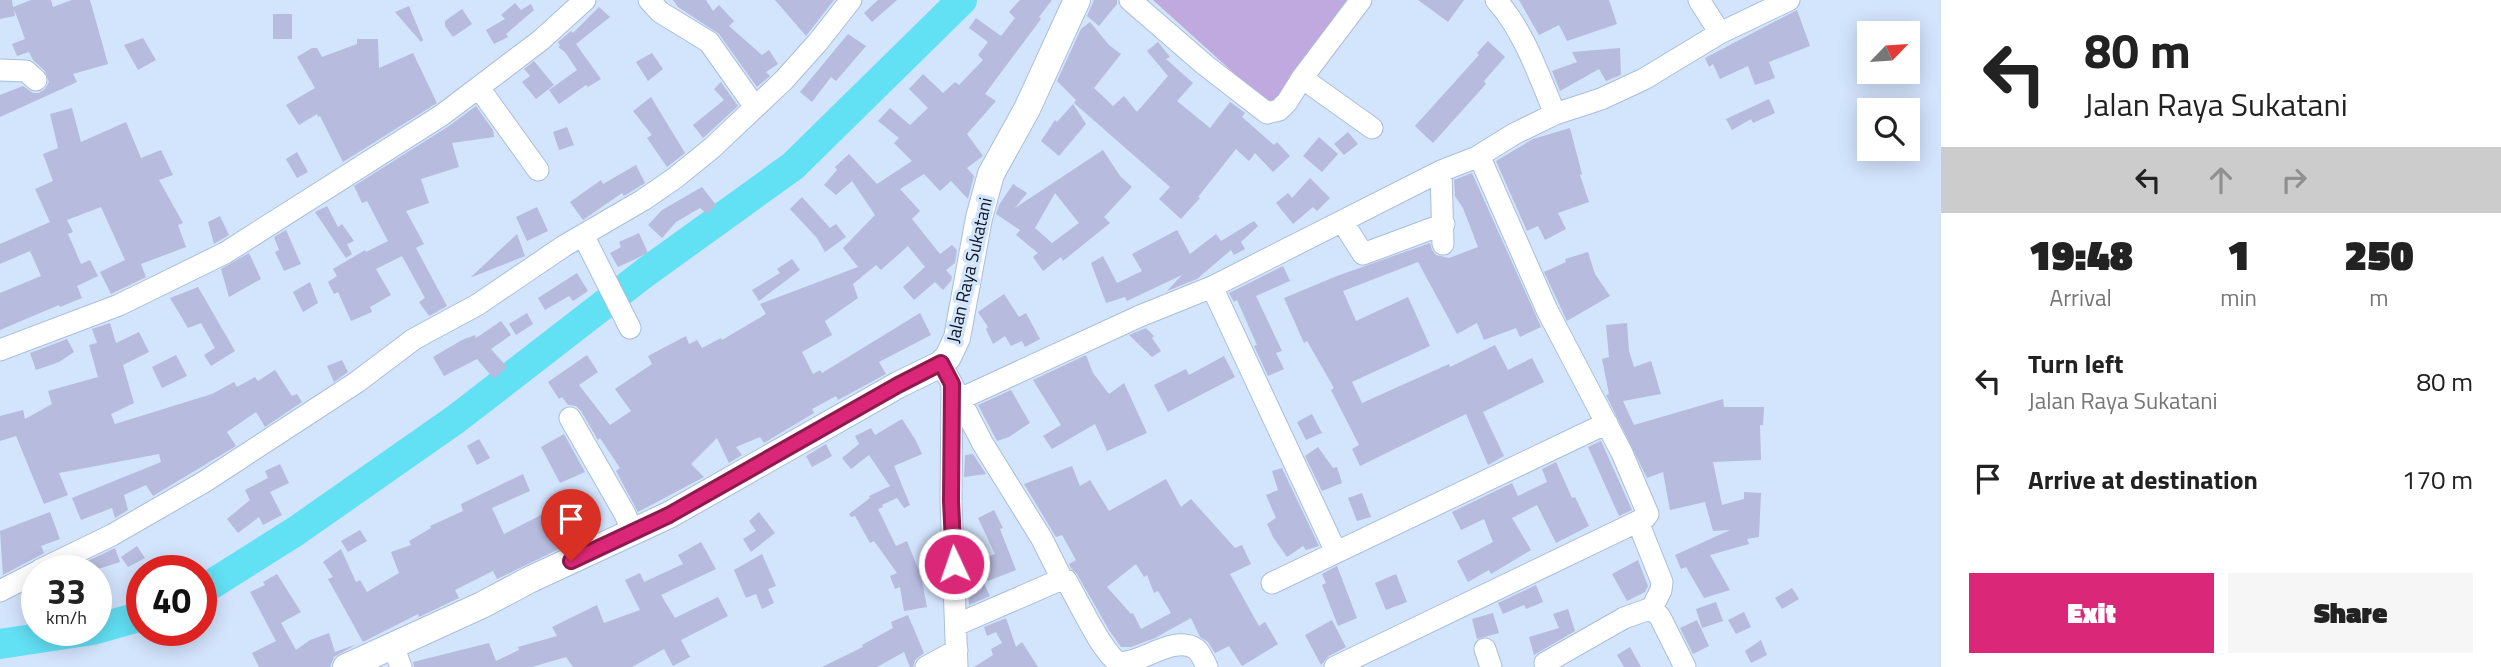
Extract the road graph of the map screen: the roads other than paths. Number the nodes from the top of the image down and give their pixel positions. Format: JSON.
{"nodes":[{"id":1,"x":585,"y":0,"type":"edge"},
{"id":2,"x":649,"y":0,"type":"edge"},
{"id":3,"x":850,"y":0,"type":"edge"},
{"id":4,"x":1077,"y":0,"type":"edge"},
{"id":5,"x":1130,"y":0,"type":"edge"},
{"id":6,"x":1361,"y":0,"type":"edge"},
{"id":7,"x":1496,"y":0,"type":"edge"},
{"id":8,"x":1699,"y":0,"type":"edge"},
{"id":9,"x":1789,"y":0,"type":"edge"},
{"id":10,"x":1720,"y":33,"type":"junction"},
{"id":11,"x":0,"y":70,"type":"edge"},
{"id":12,"x":1302,"y":78,"type":"junction"},
{"id":13,"x":36,"y":80,"type":"dead end"},
{"id":14,"x":479,"y":88,"type":"junction"},
{"id":15,"x":755,"y":107,"type":"junction"},
{"id":16,"x":1555,"y":114,"type":"junction"},
{"id":17,"x":1372,"y":128,"type":"dead end"},
{"id":18,"x":1477,"y":157,"type":"junction"},
{"id":19,"x":538,"y":170,"type":"dead end"},
{"id":20,"x":1441,"y":171,"type":"junction"},
{"id":21,"x":1342,"y":221,"type":"junction"},
{"id":22,"x":583,"y":235,"type":"junction"},
{"id":23,"x":1212,"y":287,"type":"junction"},
{"id":24,"x":630,"y":328,"type":"dead end"},
{"id":25,"x":0,"y":350,"type":"edge"},
{"id":26,"x":951,"y":382,"type":"junction"},
{"id":27,"x":570,"y":418,"type":"dead end"},
{"id":28,"x":1607,"y":423,"type":"junction"},
{"id":29,"x":1638,"y":522,"type":"junction"},
{"id":30,"x":633,"y":533,"type":"junction"},
{"id":31,"x":1336,"y":552,"type":"junction"},
{"id":32,"x":71,"y":555,"type":"edge"},
{"id":33,"x":1062,"y":579,"type":"junction"},
{"id":34,"x":21,"y":580,"type":"edge"},
{"id":35,"x":1272,"y":583,"type":"dead end"},
{"id":36,"x":0,"y":591,"type":"edge"},
{"id":37,"x":1652,"y":608,"type":"junction"},
{"id":38,"x":956,"y":625,"type":"junction"},
{"id":39,"x":397,"y":657,"type":"edge"},
{"id":40,"x":957,"y":659,"type":"edge"},
{"id":41,"x":1543,"y":666,"type":"edge"},
{"id":42,"x":346,"y":667,"type":"edge"},
{"id":43,"x":926,"y":667,"type":"edge"},
{"id":44,"x":1207,"y":667,"type":"edge"},
{"id":45,"x":1335,"y":667,"type":"edge"},
{"id":46,"x":1685,"y":667,"type":"edge"}],
"edges":[{"from":1,"to":14,"type":"street"},
{"from":2,"to":15,"type":"street"},
{"from":3,"to":15,"type":"street"},
{"from":4,"to":26,"type":"main road","name":"Jalan Raya Sukatani"},
{"from":5,"to":12,"type":"street"},
{"from":6,"to":12,"type":"street"},
{"from":7,"to":16,"type":"street"},
{"from":8,"to":10,"type":"street"},
{"from":9,"to":10,"type":"street"},
{"from":10,"to":16,"type":"street"},
{"from":11,"to":13,"type":"street"},
{"from":12,"to":17,"type":"street"},
{"from":14,"to":19,"type":"street"},
{"from":14,"to":25,"type":"street"},
{"from":15,"to":22,"type":"street"},
{"from":16,"to":18,"type":"street"},
{"from":18,"to":20,"type":"street"},
{"from":18,"to":28,"type":"street"},
{"from":20,"to":21,"type":"street"},
{"from":20,"to":21,"type":"street"},
{"from":21,"to":23,"type":"street"},
{"from":22,"to":24,"type":"street"},
{"from":22,"to":32,"type":"street"},
{"from":23,"to":26,"type":"street"},
{"from":23,"to":31,"type":"street"},
{"from":26,"to":30,"type":"main road","name":"Jalan Raya Sukatani"},
{"from":26,"to":33,"type":"street"},
{"from":26,"to":38,"type":"street","name":"Jalan Raya Sukatani"},
{"from":27,"to":30,"type":"street"},
{"from":28,"to":29,"type":"street"},
{"from":28,"to":31,"type":"street"},
{"from":29,"to":37,"type":"street"},
{"from":29,"to":45,"type":"street"},
{"from":30,"to":39,"type":"main road","name":"Jalan Raya Sukatani"},
{"from":31,"to":35,"type":"street"},
{"from":33,"to":38,"type":"street"},
{"from":33,"to":44,"type":"street"},
{"from":34,"to":36,"type":"street"},
{"from":37,"to":41,"type":"street"},
{"from":37,"to":46,"type":"street"},
{"from":38,"to":40,"type":"street","name":"Jalan Raya Sukatani"},
{"from":39,"to":42,"type":"main road","name":"Jalan Raya Sukatani"},
{"from":40,"to":43,"type":"street"}]}
